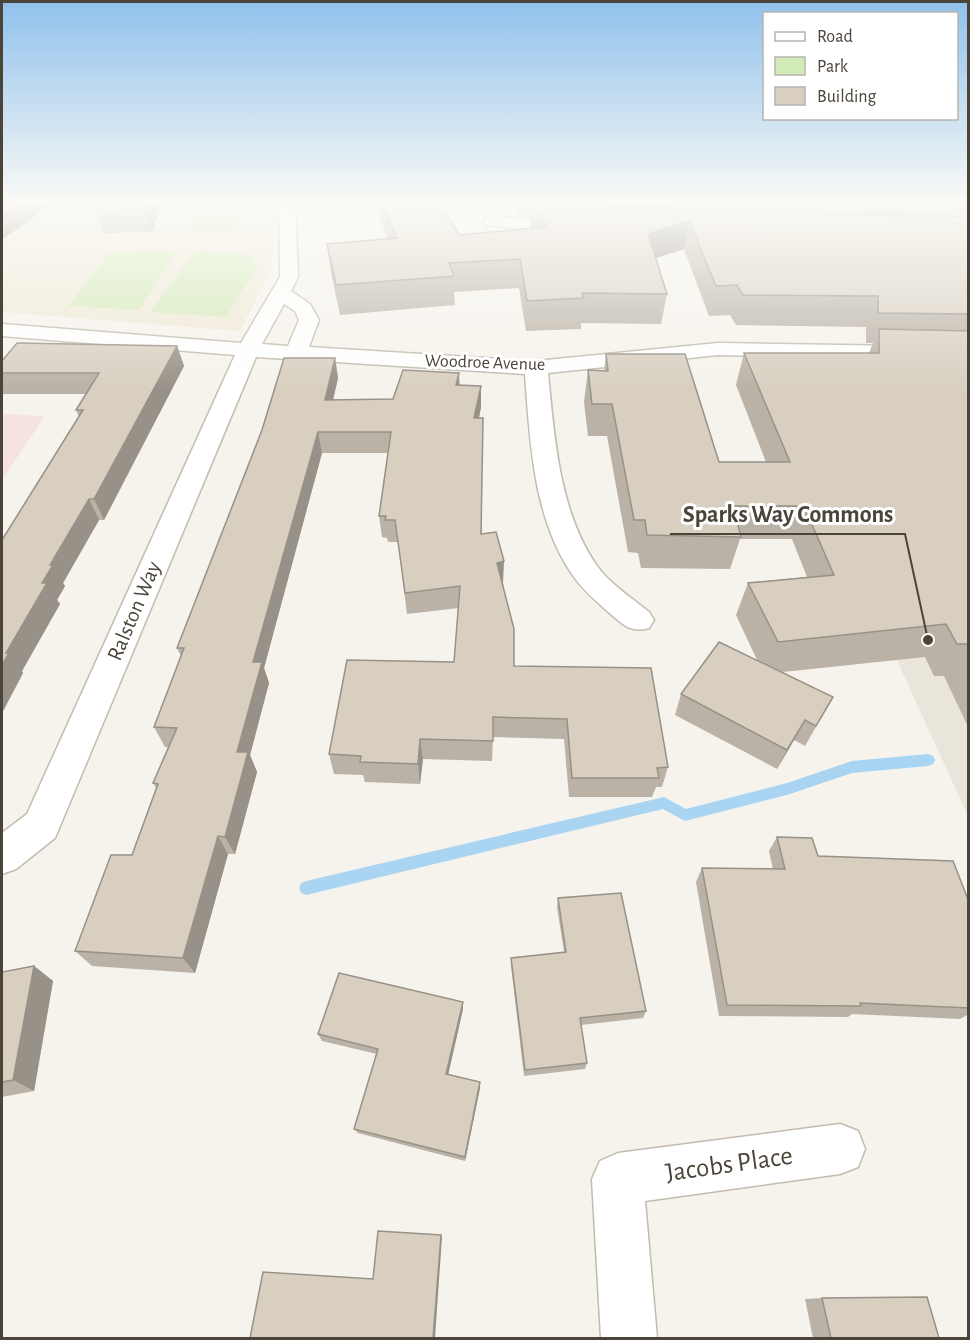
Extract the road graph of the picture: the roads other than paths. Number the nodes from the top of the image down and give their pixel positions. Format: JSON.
{"nodes":[{"id":1,"x":289,"y":264,"type":"edge"},
{"id":2,"x":280,"y":292,"type":"junction"},
{"id":3,"x":2,"y":330,"type":"edge"},
{"id":4,"x":248,"y":350,"type":"junction"},
{"id":5,"x":296,"y":352,"type":"junction"},
{"id":6,"x":969,"y":354,"type":"edge"},
{"id":7,"x":536,"y":368,"type":"junction"},
{"id":8,"x":639,"y":620,"type":"dead end"},
{"id":9,"x":2,"y":856,"type":"edge"},
{"id":10,"x":840,"y":1149,"type":"dead end"},
{"id":11,"x":629,"y":1338,"type":"edge"}],
"edges":[{"from":1,"to":2,"type":"street","name":"Ralston Way"},
{"from":2,"to":4,"type":"street","name":"Ralston Way"},
{"from":2,"to":5,"type":"street"},
{"from":3,"to":4,"type":"street","name":"Woodroe Avenue"},
{"from":4,"to":5,"type":"street","name":"Woodroe Avenue"},
{"from":4,"to":9,"type":"street","name":"Ralston Way"},
{"from":5,"to":7,"type":"street","name":"Woodroe Avenue"},
{"from":6,"to":7,"type":"street","name":"Woodroe Avenue"},
{"from":7,"to":8,"type":"street"},
{"from":10,"to":11,"type":"street","name":"Jacobs Place"}]}
